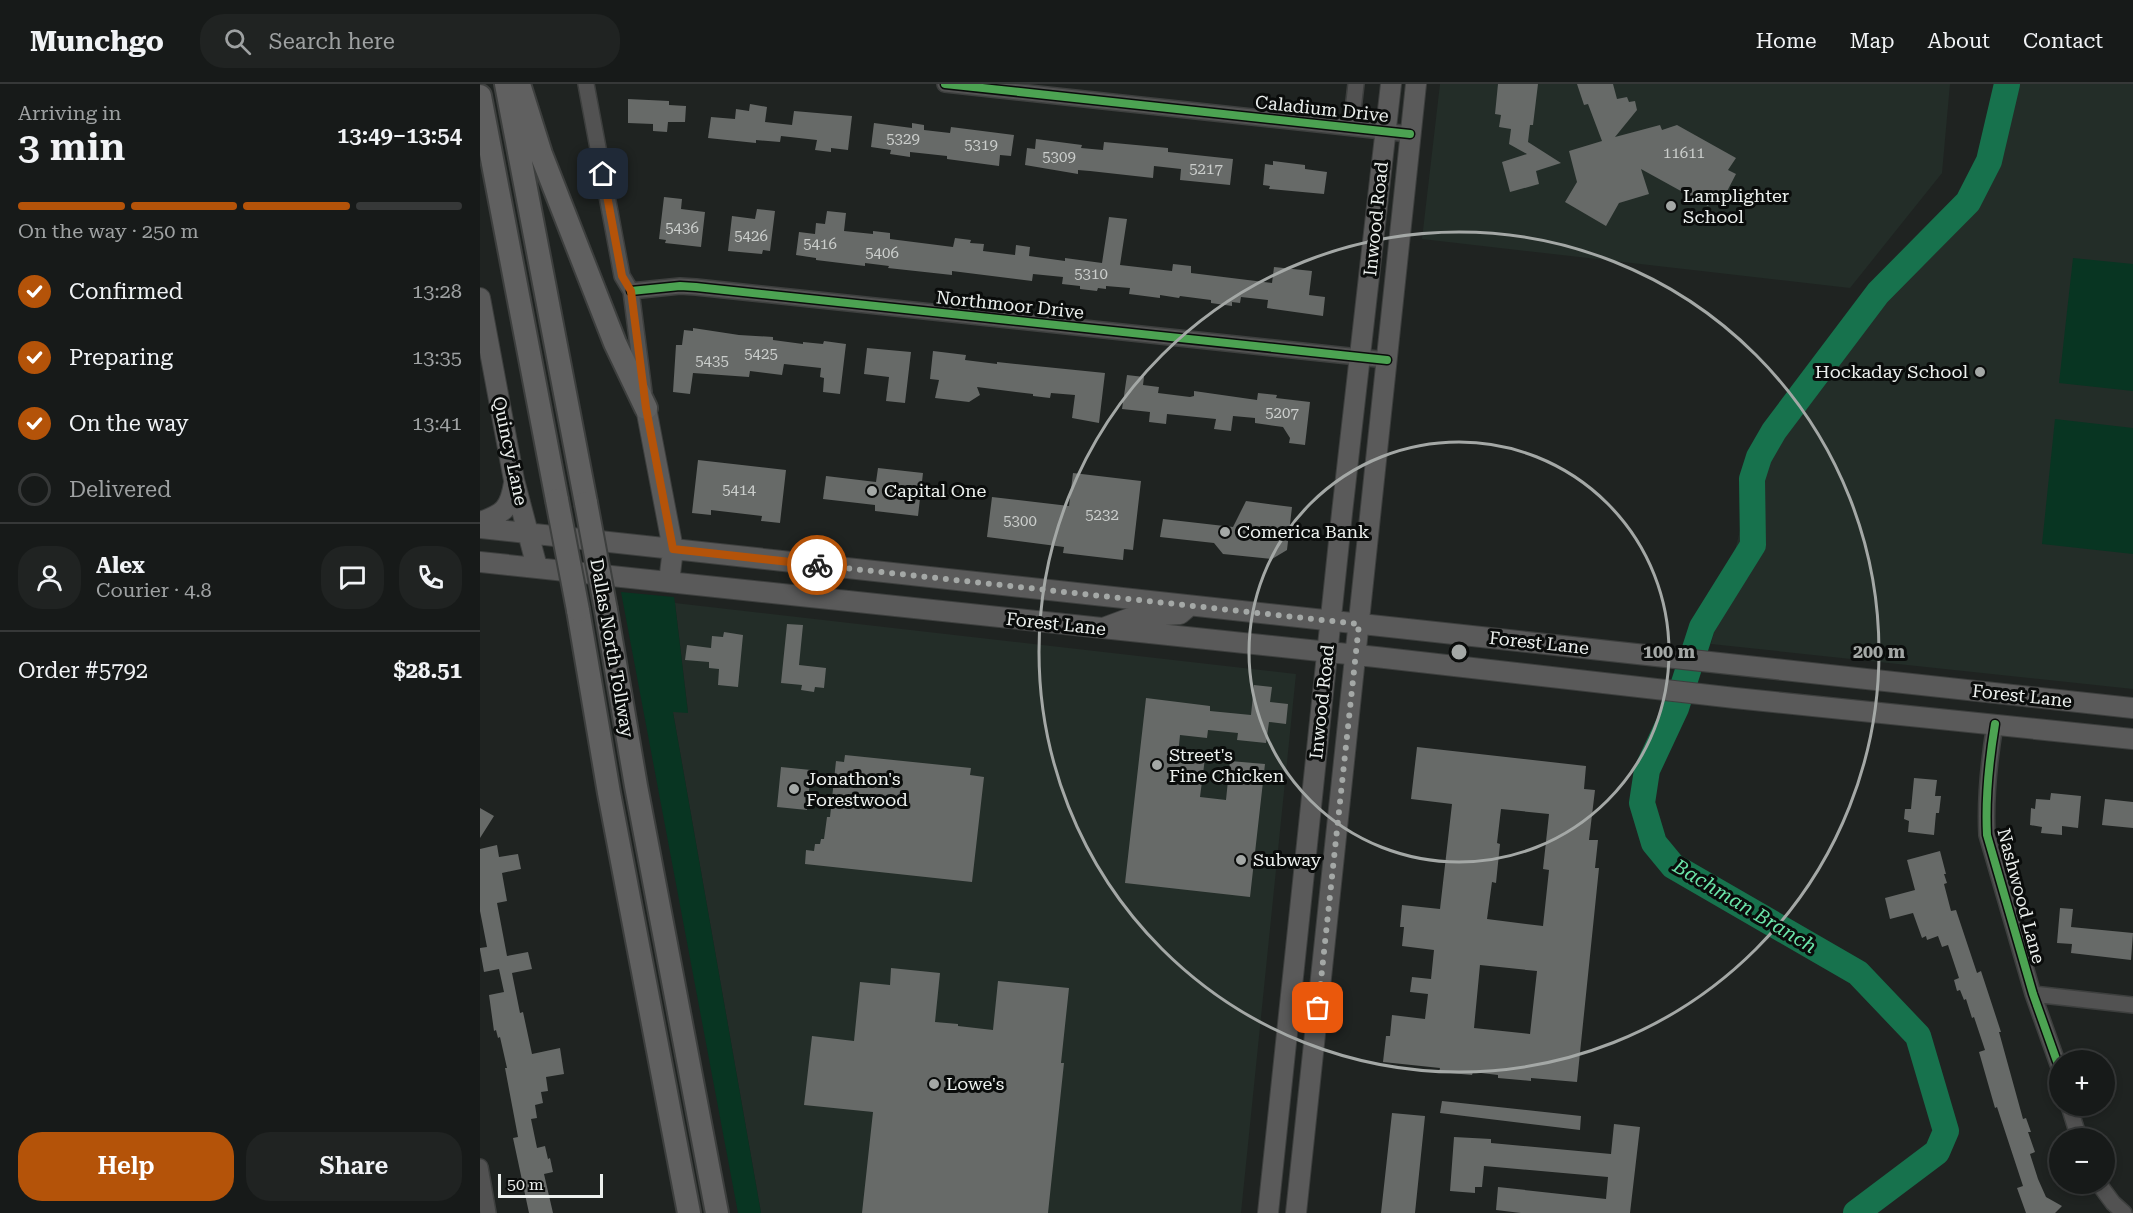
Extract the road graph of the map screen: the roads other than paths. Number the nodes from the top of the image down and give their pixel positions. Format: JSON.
{"nodes":[{"id":1,"x":506,"y":84,"type":"edge"},
{"id":2,"x":519,"y":84,"type":"edge"},
{"id":3,"x":586,"y":84,"type":"edge"},
{"id":4,"x":945,"y":84,"type":"edge"},
{"id":5,"x":1356,"y":84,"type":"edge"},
{"id":6,"x":1391,"y":84,"type":"edge"},
{"id":7,"x":1416,"y":84,"type":"edge"},
{"id":8,"x":480,"y":96,"type":"edge"},
{"id":9,"x":1352,"y":127,"type":"junction"},
{"id":10,"x":1386,"y":132,"type":"junction"},
{"id":11,"x":1410,"y":134,"type":"junction"},
{"id":12,"x":631,"y":291,"type":"junction"},
{"id":13,"x":480,"y":298,"type":"edge"},
{"id":14,"x":1360,"y":357,"type":"junction"},
{"id":15,"x":1387,"y":360,"type":"junction"},
{"id":16,"x":646,"y":408,"type":"junction"},
{"id":17,"x":514,"y":480,"type":"junction"},
{"id":18,"x":480,"y":522,"type":"edge"},
{"id":19,"x":480,"y":528,"type":"edge"},
{"id":20,"x":528,"y":532,"type":"junction"},
{"id":21,"x":673,"y":549,"type":"junction"},
{"id":22,"x":480,"y":562,"type":"edge"},
{"id":23,"x":537,"y":567,"type":"junction"},
{"id":24,"x":669,"y":582,"type":"junction"},
{"id":25,"x":1033,"y":588,"type":"junction"},
{"id":26,"x":1190,"y":605,"type":"junction"},
{"id":27,"x":1029,"y":621,"type":"junction"},
{"id":28,"x":1331,"y":621,"type":"junction"},
{"id":29,"x":1359,"y":624,"type":"junction"},
{"id":30,"x":1101,"y":629,"type":"junction"},
{"id":31,"x":1328,"y":653,"type":"junction"},
{"id":32,"x":1356,"y":655,"type":"junction"},
{"id":33,"x":1978,"y":692,"type":"junction"},
{"id":34,"x":2101,"y":705,"type":"junction"},
{"id":35,"x":2133,"y":708,"type":"edge"},
{"id":36,"x":1995,"y":724,"type":"junction"},
{"id":37,"x":2133,"y":739,"type":"edge"},
{"id":38,"x":1309,"y":832,"type":"junction"},
{"id":39,"x":1337,"y":835,"type":"junction"},
{"id":40,"x":2033,"y":994,"type":"junction"},
{"id":41,"x":2133,"y":1005,"type":"edge"},
{"id":42,"x":2053,"y":1050,"type":"edge"},
{"id":43,"x":1283,"y":1069,"type":"junction"},
{"id":44,"x":1311,"y":1072,"type":"junction"},
{"id":45,"x":480,"y":1167,"type":"edge"},
{"id":46,"x":2106,"y":1194,"type":"edge"},
{"id":47,"x":488,"y":1213,"type":"edge"},
{"id":48,"x":689,"y":1213,"type":"edge"},
{"id":49,"x":717,"y":1213,"type":"edge"},
{"id":50,"x":1268,"y":1213,"type":"edge"},
{"id":51,"x":1296,"y":1213,"type":"edge"},
{"id":52,"x":2124,"y":1213,"type":"edge"}],
"edges":[{"from":1,"to":49,"type":"highway","name":"Dallas North Tollway","bridge":true},
{"from":2,"to":16,"type":"highway"},
{"from":3,"to":12,"type":"street"},
{"from":4,"to":9,"type":"street","name":"Caladium Drive"},
{"from":5,"to":9,"type":"street"},
{"from":6,"to":10,"type":"main road","name":"Inwood Road"},
{"from":7,"to":11,"type":"main road","name":"Inwood Road"},
{"from":8,"to":48,"type":"highway","name":"Dallas North Tollway","bridge":true},
{"from":9,"to":10,"type":"street","name":"Caladium Drive"},
{"from":10,"to":11,"type":"street","name":"Caladium Drive"},
{"from":10,"to":14,"type":"main road","name":"Inwood Road"},
{"from":11,"to":15,"type":"main road","name":"Inwood Road"},
{"from":12,"to":14,"type":"street","name":"Northmoor Drive"},
{"from":12,"to":16,"type":"street"},
{"from":13,"to":17,"type":"main road","name":"Quincy Lane"},
{"from":14,"to":15,"type":"street","name":"Northmoor Drive"},
{"from":14,"to":28,"type":"main road","name":"Inwood Road"},
{"from":15,"to":29,"type":"main road","name":"Inwood Road"},
{"from":16,"to":21,"type":"main road"},
{"from":17,"to":18,"type":"main road"},
{"from":17,"to":20,"type":"main road","name":"Quincy Lane"},
{"from":19,"to":20,"type":"main road","name":"Forest Lane"},
{"from":20,"to":21,"type":"main road","name":"Forest Lane"},
{"from":20,"to":23,"type":"main road","name":"Quincy Lane"},
{"from":21,"to":24,"type":"main road"},
{"from":21,"to":25,"type":"main road","name":"Forest Lane"},
{"from":22,"to":23,"type":"main road","name":"Forest Lane"},
{"from":23,"to":24,"type":"main road","name":"Forest Lane"},
{"from":24,"to":27,"type":"main road","name":"Forest Lane"},
{"from":25,"to":26,"type":"main road","name":"Forest Lane"},
{"from":25,"to":27,"type":"main road"},
{"from":26,"to":28,"type":"main road","name":"Forest Lane"},
{"from":26,"to":30,"type":"main road"},
{"from":27,"to":30,"type":"main road","name":"Forest Lane"},
{"from":28,"to":29,"type":"main road","name":"Forest Lane"},
{"from":28,"to":31,"type":"main road","name":"Inwood Road"},
{"from":29,"to":32,"type":"main road","name":"Inwood Road"},
{"from":29,"to":33,"type":"main road","name":"Forest Lane"},
{"from":30,"to":31,"type":"main road","name":"Forest Lane"},
{"from":31,"to":32,"type":"main road","name":"Forest Lane"},
{"from":31,"to":38,"type":"main road","name":"Inwood Road"},
{"from":32,"to":36,"type":"main road","name":"Forest Lane"},
{"from":32,"to":39,"type":"main road","name":"Inwood Road"},
{"from":33,"to":34,"type":"main road","name":"Forest Lane"},
{"from":33,"to":36,"type":"main road"},
{"from":34,"to":35,"type":"main road","name":"Forest Lane"},
{"from":34,"to":36,"type":"main road"},
{"from":36,"to":37,"type":"main road","name":"Forest Lane"},
{"from":36,"to":40,"type":"street","name":"Nashwood Lane"},
{"from":38,"to":39,"type":"main road"},
{"from":38,"to":43,"type":"main road","name":"Inwood Road"},
{"from":39,"to":44,"type":"main road","name":"Inwood Road"},
{"from":40,"to":41,"type":"street"},
{"from":40,"to":42,"type":"street","name":"Nashwood Lane"},
{"from":43,"to":44,"type":"main road"},
{"from":43,"to":50,"type":"main road","name":"Inwood Road"},
{"from":44,"to":51,"type":"main road","name":"Inwood Road"},
{"from":45,"to":47,"type":"street"},
{"from":46,"to":52,"type":"street"}]}
